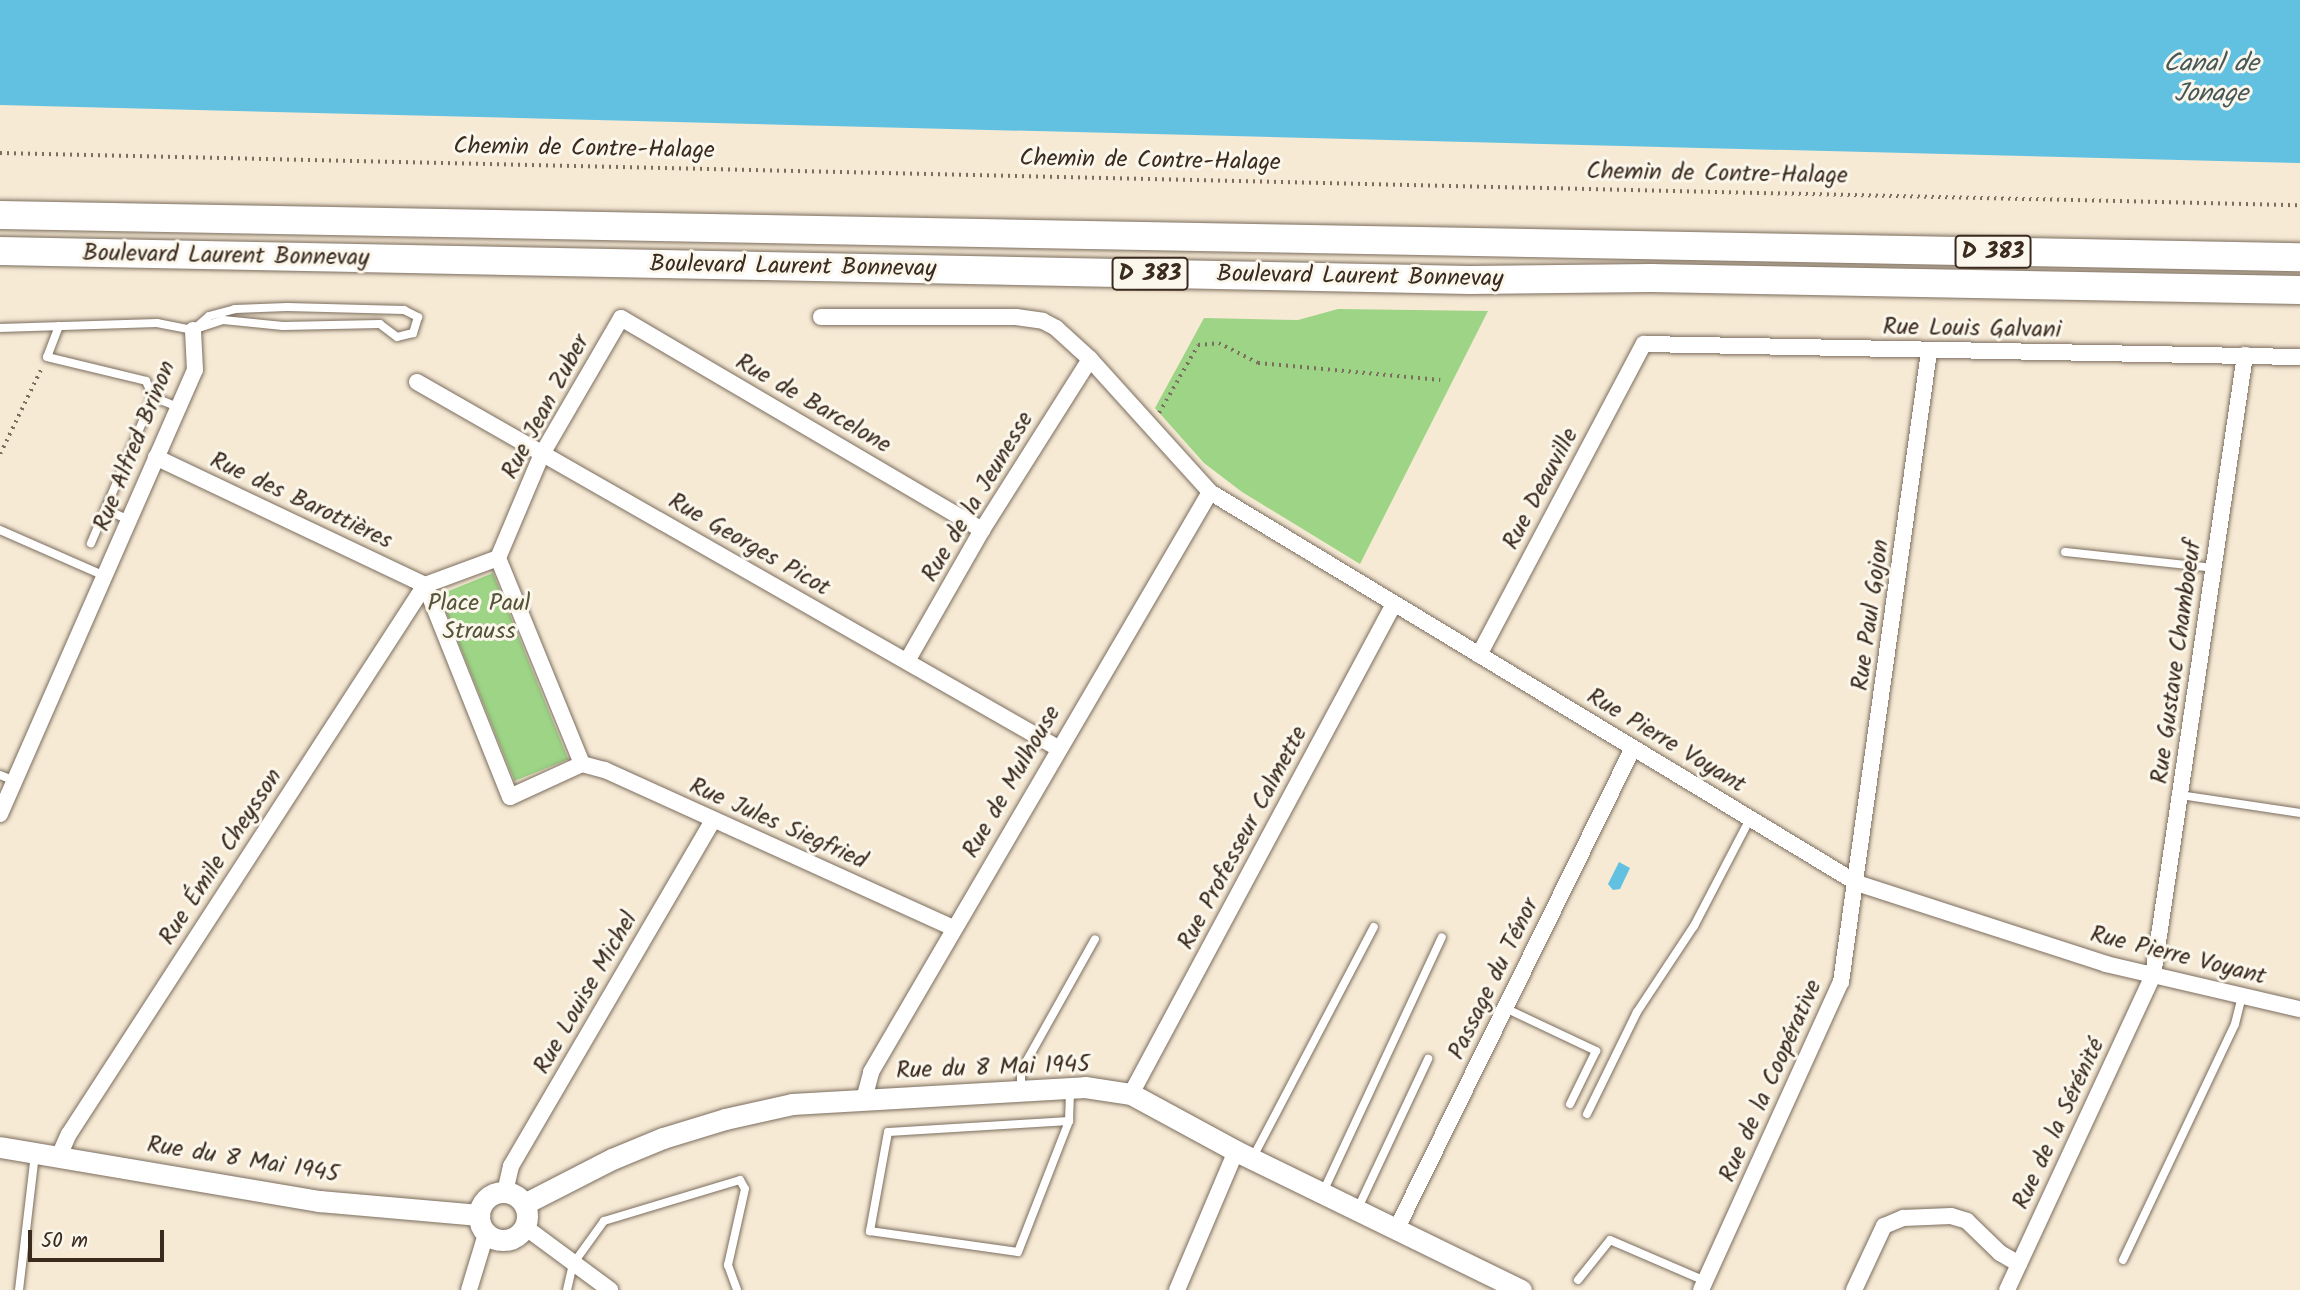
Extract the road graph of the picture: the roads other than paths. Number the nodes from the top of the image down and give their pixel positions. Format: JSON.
{"nodes":[{"id":1,"x":0,"y":215,"type":"edge"},
{"id":2,"x":0,"y":251,"type":"edge"},
{"id":3,"x":2300,"y":257,"type":"edge"},
{"id":4,"x":2300,"y":290,"type":"edge"},
{"id":5,"x":821,"y":317,"type":"dead end"},
{"id":6,"x":621,"y":318,"type":"joint"},
{"id":7,"x":59,"y":326,"type":"junction"},
{"id":8,"x":0,"y":328,"type":"edge"},
{"id":9,"x":193,"y":330,"type":"junction"},
{"id":10,"x":1644,"y":344,"type":"joint"},
{"id":11,"x":1929,"y":352,"type":"junction"},
{"id":12,"x":2245,"y":355,"type":"junction"},
{"id":13,"x":2300,"y":357,"type":"edge"},
{"id":14,"x":1090,"y":359,"type":"junction"},
{"id":15,"x":417,"y":382,"type":"dead end"},
{"id":16,"x":153,"y":397,"type":"junction"},
{"id":17,"x":180,"y":408,"type":"junction"},
{"id":18,"x":542,"y":454,"type":"junction"},
{"id":19,"x":156,"y":457,"type":"junction"},
{"id":20,"x":1210,"y":492,"type":"junction"},
{"id":21,"x":105,"y":509,"type":"junction"},
{"id":22,"x":129,"y":520,"type":"junction"},
{"id":23,"x":0,"y":530,"type":"edge"},
{"id":24,"x":982,"y":530,"type":"junction"},
{"id":25,"x":91,"y":543,"type":"dead end"},
{"id":26,"x":2065,"y":552,"type":"dead end"},
{"id":27,"x":498,"y":558,"type":"junction"},
{"id":28,"x":2214,"y":568,"type":"junction"},
{"id":29,"x":105,"y":576,"type":"junction"},
{"id":30,"x":425,"y":585,"type":"junction"},
{"id":31,"x":1394,"y":604,"type":"junction"},
{"id":32,"x":1479,"y":655,"type":"junction"},
{"id":33,"x":907,"y":661,"type":"junction"},
{"id":34,"x":1058,"y":748,"type":"junction"},
{"id":35,"x":1633,"y":748,"type":"junction"},
{"id":36,"x":582,"y":764,"type":"junction"},
{"id":37,"x":7,"y":778,"type":"edge"},
{"id":38,"x":2180,"y":795,"type":"junction"},
{"id":39,"x":2300,"y":813,"type":"edge"},
{"id":40,"x":0,"y":814,"type":"edge"},
{"id":41,"x":1749,"y":819,"type":"junction"},
{"id":42,"x":713,"y":820,"type":"junction"},
{"id":43,"x":1857,"y":883,"type":"junction"},
{"id":44,"x":1374,"y":927,"type":"dead end"},
{"id":45,"x":954,"y":928,"type":"junction"},
{"id":46,"x":1442,"y":937,"type":"dead end"},
{"id":47,"x":1095,"y":939,"type":"dead end"},
{"id":48,"x":2153,"y":976,"type":"junction"},
{"id":49,"x":2242,"y":996,"type":"junction"},
{"id":50,"x":1505,"y":1008,"type":"junction"},
{"id":51,"x":2300,"y":1009,"type":"edge"},
{"id":52,"x":1429,"y":1059,"type":"dead end"},
{"id":53,"x":1070,"y":1088,"type":"junction"},
{"id":54,"x":1021,"y":1091,"type":"junction"},
{"id":55,"x":1131,"y":1094,"type":"junction"},
{"id":56,"x":864,"y":1099,"type":"junction"},
{"id":57,"x":1570,"y":1104,"type":"dead end"},
{"id":58,"x":1587,"y":1114,"type":"dead end"},
{"id":59,"x":1069,"y":1121,"type":"junction"},
{"id":60,"x":0,"y":1147,"type":"edge"},
{"id":61,"x":35,"y":1153,"type":"junction"},
{"id":62,"x":1244,"y":1155,"type":"junction"},
{"id":63,"x":59,"y":1156,"type":"junction"},
{"id":64,"x":505,"y":1192,"type":"junction"},
{"id":65,"x":1322,"y":1194,"type":"junction"},
{"id":66,"x":524,"y":1205,"type":"junction"},
{"id":67,"x":1357,"y":1211,"type":"junction"},
{"id":68,"x":483,"y":1225,"type":"junction"},
{"id":69,"x":525,"y":1227,"type":"junction"},
{"id":70,"x":1396,"y":1230,"type":"junction"},
{"id":71,"x":2123,"y":1260,"type":"dead end"},
{"id":72,"x":573,"y":1264,"type":"junction"},
{"id":73,"x":2019,"y":1264,"type":"junction"},
{"id":74,"x":1578,"y":1280,"type":"dead end"},
{"id":75,"x":1703,"y":1286,"type":"edge"},
{"id":76,"x":1508,"y":1288,"type":"edge"},
{"id":77,"x":19,"y":1290,"type":"edge"},
{"id":78,"x":469,"y":1290,"type":"edge"},
{"id":79,"x":566,"y":1290,"type":"edge"},
{"id":80,"x":610,"y":1290,"type":"edge"},
{"id":81,"x":737,"y":1290,"type":"edge"},
{"id":82,"x":1177,"y":1290,"type":"edge"},
{"id":83,"x":1854,"y":1290,"type":"edge"},
{"id":84,"x":2007,"y":1290,"type":"edge"}],
"edges":[{"from":1,"to":3,"type":"highway","name":"Boulevard Laurent Bonnevay","number":"D 383"},
{"from":2,"to":4,"type":"highway","name":"Boulevard Laurent Bonnevay","number":"D 383"},
{"from":5,"to":14,"type":"street","name":"Rue Pierre Voyant"},
{"from":6,"to":18,"type":"street","name":"Rue Jean Zuber"},
{"from":6,"to":24,"type":"street","name":"Rue de Barcelone"},
{"from":7,"to":8,"type":"lane"},
{"from":7,"to":9,"type":"lane"},
{"from":7,"to":16,"type":"lane"},
{"from":9,"to":9,"type":"lane"},
{"from":9,"to":17,"type":"street","name":"Rue Alfred Brinon"},
{"from":10,"to":11,"type":"street","name":"Rue Louis Galvani"},
{"from":10,"to":32,"type":"street","name":"Rue Deauville"},
{"from":11,"to":12,"type":"street","name":"Rue Louis Galvani"},
{"from":11,"to":43,"type":"street","name":"Rue Paul Gojon"},
{"from":12,"to":13,"type":"street","name":"Rue Louis Galvani"},
{"from":12,"to":28,"type":"street","name":"Rue Gustave Chamboeuf"},
{"from":14,"to":20,"type":"street","name":"Rue Pierre Voyant"},
{"from":14,"to":24,"type":"street","name":"Rue de la Jeunesse"},
{"from":15,"to":18,"type":"street","name":"Rue Georges Picot"},
{"from":16,"to":17,"type":"lane"},
{"from":16,"to":21,"type":"lane"},
{"from":17,"to":19,"type":"street","name":"Rue Alfred Brinon"},
{"from":18,"to":27,"type":"street","name":"Rue Jean Zuber"},
{"from":18,"to":33,"type":"street","name":"Rue Georges Picot"},
{"from":19,"to":22,"type":"street","name":"Rue Alfred Brinon"},
{"from":19,"to":30,"type":"street","name":"Rue des Barottières"},
{"from":20,"to":31,"type":"street","name":"Rue Pierre Voyant"},
{"from":20,"to":34,"type":"street","name":"Rue de Mulhouse"},
{"from":21,"to":22,"type":"lane"},
{"from":21,"to":25,"type":"lane"},
{"from":22,"to":29,"type":"street","name":"Rue Alfred Brinon"},
{"from":23,"to":29,"type":"lane"},
{"from":24,"to":33,"type":"street","name":"Rue de la Jeunesse"},
{"from":26,"to":28,"type":"lane"},
{"from":27,"to":30,"type":"street"},
{"from":27,"to":36,"type":"street"},
{"from":28,"to":38,"type":"street","name":"Rue Gustave Chamboeuf"},
{"from":29,"to":37,"type":"street","name":"Rue Alfred Brinon"},
{"from":30,"to":36,"type":"street"},
{"from":30,"to":63,"type":"street","name":"Rue Émile Cheysson"},
{"from":31,"to":32,"type":"street","name":"Rue Pierre Voyant"},
{"from":31,"to":55,"type":"street","name":"Rue Professeur Calmette"},
{"from":32,"to":35,"type":"street","name":"Rue Pierre Voyant"},
{"from":33,"to":34,"type":"street","name":"Rue Georges Picot"},
{"from":34,"to":45,"type":"street","name":"Rue de Mulhouse"},
{"from":35,"to":41,"type":"street","name":"Rue Pierre Voyant"},
{"from":35,"to":50,"type":"street","name":"Passage du Ténor"},
{"from":36,"to":42,"type":"street","name":"Rue Jules Siegfried"},
{"from":37,"to":40,"type":"street","name":"Rue Alfred Brinon"},
{"from":38,"to":39,"type":"lane"},
{"from":38,"to":48,"type":"street","name":"Rue Gustave Chamboeuf"},
{"from":41,"to":43,"type":"street","name":"Rue Pierre Voyant"},
{"from":41,"to":58,"type":"lane"},
{"from":42,"to":45,"type":"street","name":"Rue Jules Siegfried"},
{"from":42,"to":64,"type":"street","name":"Rue Louise Michel"},
{"from":43,"to":48,"type":"street","name":"Rue Pierre Voyant"},
{"from":43,"to":75,"type":"street","name":"Rue de la Coopérative"},
{"from":44,"to":62,"type":"lane"},
{"from":45,"to":56,"type":"street","name":"Rue de Mulhouse"},
{"from":46,"to":65,"type":"lane"},
{"from":47,"to":54,"type":"lane"},
{"from":48,"to":49,"type":"street","name":"Rue Pierre Voyant"},
{"from":48,"to":73,"type":"street","name":"Rue de la Sérénité"},
{"from":49,"to":51,"type":"street","name":"Rue Pierre Voyant"},
{"from":49,"to":71,"type":"lane"},
{"from":50,"to":57,"type":"lane"},
{"from":50,"to":70,"type":"street","name":"Passage du Ténor"},
{"from":52,"to":67,"type":"lane"},
{"from":53,"to":54,"type":"street","name":"Rue du 8 Mai 1945"},
{"from":53,"to":55,"type":"street","name":"Rue du 8 Mai 1945"},
{"from":53,"to":59,"type":"lane"},
{"from":54,"to":56,"type":"street","name":"Rue du 8 Mai 1945"},
{"from":55,"to":62,"type":"street","name":"Rue du 8 Mai 1945"},
{"from":56,"to":66,"type":"street","name":"Rue du 8 Mai 1945"},
{"from":59,"to":59,"type":"lane"},
{"from":60,"to":61,"type":"street","name":"Rue du 8 Mai 1945"},
{"from":61,"to":63,"type":"street","name":"Rue du 8 Mai 1945"},
{"from":61,"to":77,"type":"lane"},
{"from":62,"to":65,"type":"street","name":"Rue du 8 Mai 1945"},
{"from":62,"to":82,"type":"street"},
{"from":63,"to":68,"type":"street","name":"Rue du 8 Mai 1945"},
{"from":64,"to":66,"type":"street"},
{"from":64,"to":68,"type":"street"},
{"from":65,"to":67,"type":"street","name":"Rue du 8 Mai 1945"},
{"from":66,"to":69,"type":"street"},
{"from":67,"to":70,"type":"street","name":"Rue du 8 Mai 1945"},
{"from":68,"to":69,"type":"street"},
{"from":68,"to":78,"type":"street"},
{"from":69,"to":72,"type":"street"},
{"from":70,"to":76,"type":"street","name":"Rue du 8 Mai 1945"},
{"from":72,"to":79,"type":"lane"},
{"from":72,"to":80,"type":"street"},
{"from":72,"to":81,"type":"lane"},
{"from":73,"to":83,"type":"street"},
{"from":73,"to":84,"type":"street","name":"Rue de la Sérénité"},
{"from":74,"to":75,"type":"lane"}]}
